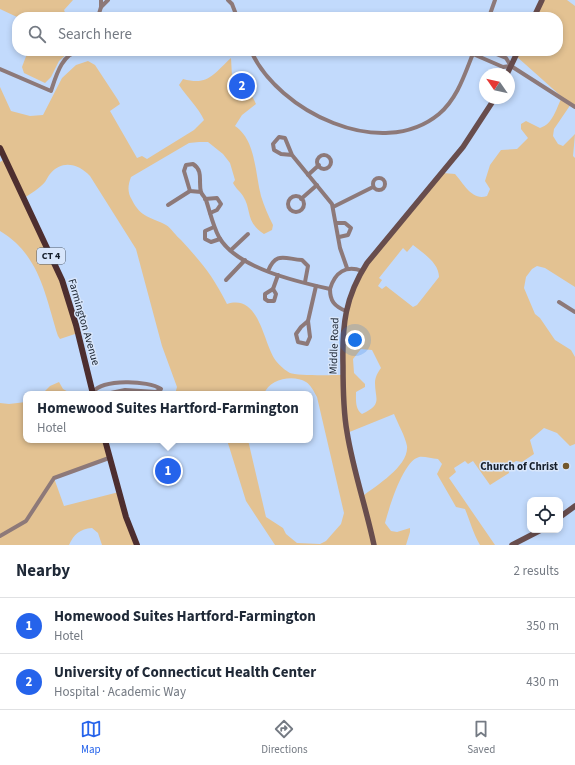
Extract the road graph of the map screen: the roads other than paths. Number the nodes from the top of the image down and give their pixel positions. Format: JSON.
{"nodes":[{"id":1,"x":101,"y":0,"type":"edge"},
{"id":2,"x":108,"y":0,"type":"edge"},
{"id":3,"x":228,"y":0,"type":"edge"},
{"id":4,"x":495,"y":0,"type":"edge"},
{"id":5,"x":542,"y":0,"type":"edge"},
{"id":6,"x":232,"y":2,"type":"edge"},
{"id":7,"x":101,"y":7,"type":"junction"},
{"id":8,"x":100,"y":12,"type":"edge"},
{"id":9,"x":235,"y":12,"type":"edge"},
{"id":10,"x":491,"y":12,"type":"edge"},
{"id":11,"x":536,"y":12,"type":"edge"},
{"id":12,"x":68,"y":56,"type":"edge"},
{"id":13,"x":253,"y":56,"type":"edge"},
{"id":14,"x":473,"y":56,"type":"edge"},
{"id":15,"x":480,"y":56,"type":"edge"},
{"id":16,"x":501,"y":56,"type":"edge"},
{"id":17,"x":516,"y":56,"type":"edge"},
{"id":18,"x":511,"y":66,"type":"junction"},
{"id":19,"x":0,"y":69,"type":"edge"},
{"id":20,"x":491,"y":104,"type":"edge"},
{"id":21,"x":575,"y":107,"type":"edge"},
{"id":22,"x":0,"y":148,"type":"edge"},
{"id":23,"x":292,"y":155,"type":"junction"},
{"id":24,"x":319,"y":165,"type":"dead end"},
{"id":25,"x":308,"y":175,"type":"junction"},
{"id":26,"x":317,"y":185,"type":"junction"},
{"id":27,"x":373,"y":187,"type":"dead end"},
{"id":28,"x":190,"y":191,"type":"junction"},
{"id":29,"x":201,"y":192,"type":"junction"},
{"id":30,"x":205,"y":199,"type":"junction"},
{"id":31,"x":302,"y":199,"type":"dead end"},
{"id":32,"x":168,"y":205,"type":"dead end"},
{"id":33,"x":333,"y":207,"type":"junction"},
{"id":34,"x":210,"y":213,"type":"junction"},
{"id":35,"x":337,"y":223,"type":"junction"},
{"id":36,"x":214,"y":227,"type":"junction"},
{"id":37,"x":248,"y":234,"type":"dead end"},
{"id":38,"x":339,"y":237,"type":"junction"},
{"id":39,"x":220,"y":238,"type":"junction"},
{"id":40,"x":231,"y":250,"type":"junction"},
{"id":41,"x":246,"y":260,"type":"junction"},
{"id":42,"x":347,"y":268,"type":"junction"},
{"id":43,"x":268,"y":270,"type":"junction"},
{"id":44,"x":362,"y":271,"type":"junction"},
{"id":45,"x":278,"y":275,"type":"junction"},
{"id":46,"x":226,"y":280,"type":"dead end"},
{"id":47,"x":305,"y":282,"type":"junction"},
{"id":48,"x":316,"y":286,"type":"junction"},
{"id":49,"x":273,"y":289,"type":"dead end"},
{"id":50,"x":330,"y":289,"type":"junction"},
{"id":51,"x":559,"y":302,"type":"dead end"},
{"id":52,"x":346,"y":311,"type":"junction"},
{"id":53,"x":575,"y":312,"type":"edge"},
{"id":54,"x":308,"y":321,"type":"junction"},
{"id":55,"x":94,"y":391,"type":"edge"},
{"id":56,"x":96,"y":391,"type":"edge"},
{"id":57,"x":120,"y":391,"type":"edge"},
{"id":58,"x":140,"y":391,"type":"edge"},
{"id":59,"x":158,"y":391,"type":"edge"},
{"id":60,"x":106,"y":443,"type":"edge"},
{"id":61,"x":109,"y":458,"type":"junction"},
{"id":62,"x":575,"y":506,"type":"edge"},
{"id":63,"x":563,"y":515,"type":"edge"},
{"id":64,"x":535,"y":533,"type":"edge"},
{"id":65,"x":0,"y":536,"type":"edge"},
{"id":66,"x":137,"y":545,"type":"edge"},
{"id":67,"x":374,"y":545,"type":"edge"},
{"id":68,"x":512,"y":545,"type":"edge"}],
"edges":[{"from":1,"to":7,"type":"street"},
{"from":2,"to":7,"type":"street"},
{"from":3,"to":6,"type":"street"},
{"from":4,"to":10,"type":"street"},
{"from":5,"to":11,"type":"street"},
{"from":6,"to":9,"type":"street"},
{"from":7,"to":8,"type":"street"},
{"from":12,"to":19,"type":"street"},
{"from":13,"to":14,"type":"street"},
{"from":15,"to":18,"type":"street"},
{"from":16,"to":18,"type":"street"},
{"from":17,"to":18,"type":"street"},
{"from":18,"to":21,"type":"street"},
{"from":20,"to":44,"type":"street","name":"Middle Road"},
{"from":22,"to":55,"type":"main road","name":"Farmington Avenue","number":"CT 4"},
{"from":23,"to":23,"type":"street"},
{"from":23,"to":25,"type":"street"},
{"from":24,"to":25,"type":"street"},
{"from":25,"to":26,"type":"street"},
{"from":26,"to":31,"type":"street"},
{"from":26,"to":33,"type":"street"},
{"from":27,"to":33,"type":"street"},
{"from":28,"to":29,"type":"street"},
{"from":28,"to":29,"type":"street"},
{"from":28,"to":32,"type":"street"},
{"from":29,"to":30,"type":"street"},
{"from":30,"to":34,"type":"street"},
{"from":30,"to":34,"type":"street"},
{"from":33,"to":35,"type":"street"},
{"from":34,"to":36,"type":"street"},
{"from":35,"to":38,"type":"street"},
{"from":35,"to":38,"type":"street"},
{"from":36,"to":39,"type":"street"},
{"from":36,"to":39,"type":"street"},
{"from":37,"to":40,"type":"street"},
{"from":38,"to":42,"type":"street"},
{"from":39,"to":40,"type":"street"},
{"from":40,"to":41,"type":"street"},
{"from":41,"to":43,"type":"street"},
{"from":41,"to":46,"type":"street"},
{"from":42,"to":44,"type":"street"},
{"from":42,"to":50,"type":"street"},
{"from":43,"to":45,"type":"street"},
{"from":43,"to":47,"type":"street"},
{"from":44,"to":52,"type":"street","name":"Middle Road"},
{"from":45,"to":47,"type":"street"},
{"from":45,"to":49,"type":"street"},
{"from":47,"to":48,"type":"street"},
{"from":48,"to":50,"type":"street"},
{"from":48,"to":54,"type":"street"},
{"from":50,"to":52,"type":"street"},
{"from":51,"to":53,"type":"street"},
{"from":52,"to":67,"type":"street","name":"Middle Road"},
{"from":54,"to":54,"type":"street"},
{"from":56,"to":59,"type":"street"},
{"from":57,"to":58,"type":"street"},
{"from":60,"to":61,"type":"main road"},
{"from":61,"to":65,"type":"street"},
{"from":61,"to":66,"type":"main road"},
{"from":62,"to":63,"type":"street"},
{"from":64,"to":68,"type":"street"}]}
